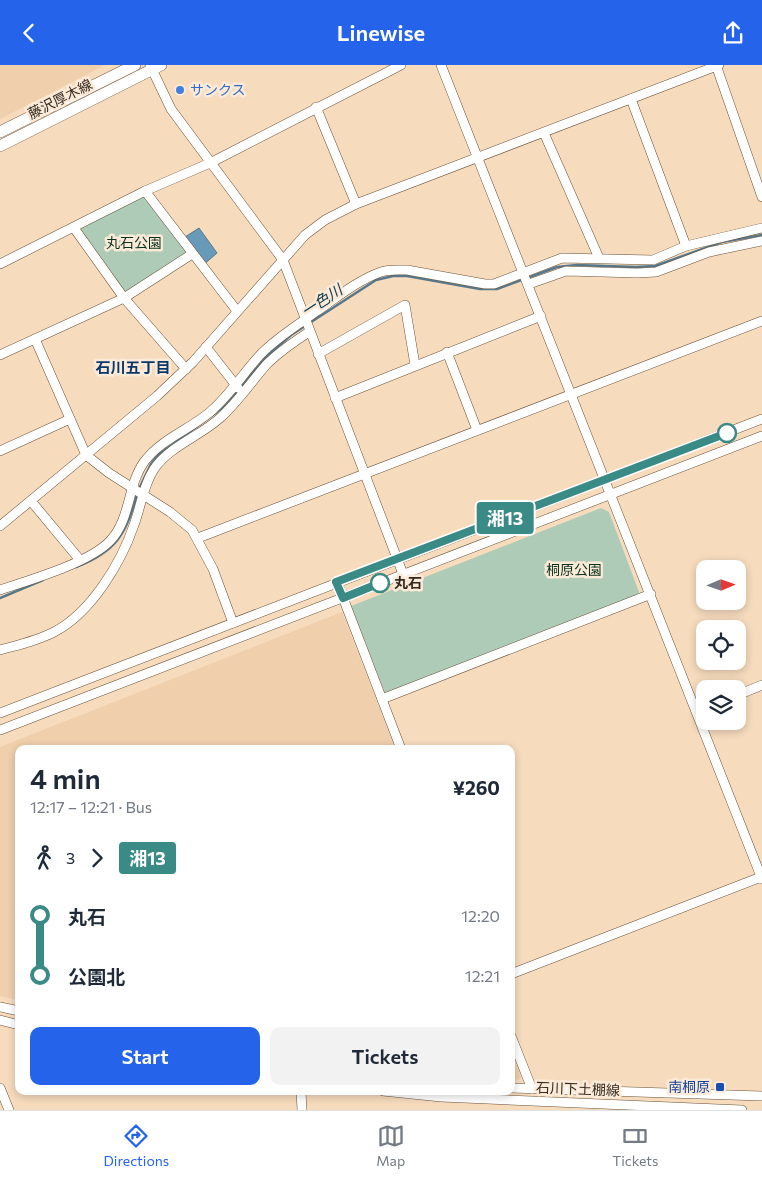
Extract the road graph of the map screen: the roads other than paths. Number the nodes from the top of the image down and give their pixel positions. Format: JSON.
{"nodes":[{"id":1,"x":135,"y":65,"type":"edge"},
{"id":2,"x":401,"y":65,"type":"edge"},
{"id":3,"x":441,"y":65,"type":"edge"},
{"id":4,"x":717,"y":65,"type":"edge"},
{"id":5,"x":154,"y":66,"type":"edge"},
{"id":6,"x":630,"y":99,"type":"junction"},
{"id":7,"x":316,"y":107,"type":"junction"},
{"id":8,"x":0,"y":132,"type":"edge"},
{"id":9,"x":544,"y":133,"type":"junction"},
{"id":10,"x":0,"y":147,"type":"edge"},
{"id":11,"x":478,"y":158,"type":"junction"},
{"id":12,"x":210,"y":163,"type":"junction"},
{"id":13,"x":145,"y":191,"type":"junction"},
{"id":14,"x":762,"y":197,"type":"edge"},
{"id":15,"x":356,"y":204,"type":"junction"},
{"id":16,"x":74,"y":228,"type":"junction"},
{"id":17,"x":762,"y":228,"type":"edge"},
{"id":18,"x":762,"y":241,"type":"edge"},
{"id":19,"x":686,"y":246,"type":"junction"},
{"id":20,"x":192,"y":254,"type":"junction"},
{"id":21,"x":599,"y":258,"type":"junction"},
{"id":22,"x":283,"y":260,"type":"junction"},
{"id":23,"x":0,"y":264,"type":"edge"},
{"id":24,"x":526,"y":277,"type":"junction"},
{"id":25,"x":124,"y":298,"type":"junction"},
{"id":26,"x":237,"y":311,"type":"junction"},
{"id":27,"x":541,"y":316,"type":"junction"},
{"id":28,"x":762,"y":321,"type":"edge"},
{"id":29,"x":307,"y":326,"type":"junction"},
{"id":30,"x":35,"y":339,"type":"junction"},
{"id":31,"x":206,"y":347,"type":"junction"},
{"id":32,"x":447,"y":352,"type":"junction"},
{"id":33,"x":318,"y":354,"type":"junction"},
{"id":34,"x":0,"y":355,"type":"edge"},
{"id":35,"x":415,"y":365,"type":"junction"},
{"id":36,"x":186,"y":369,"type":"junction"},
{"id":37,"x":235,"y":385,"type":"junction"},
{"id":38,"x":572,"y":393,"type":"junction"},
{"id":39,"x":243,"y":394,"type":"junction"},
{"id":40,"x":336,"y":398,"type":"junction"},
{"id":41,"x":70,"y":419,"type":"junction"},
{"id":42,"x":762,"y":419,"type":"edge"},
{"id":43,"x":477,"y":430,"type":"junction"},
{"id":44,"x":762,"y":436,"type":"edge"},
{"id":45,"x":0,"y":451,"type":"edge"},
{"id":46,"x":86,"y":455,"type":"junction"},
{"id":47,"x":365,"y":473,"type":"junction"},
{"id":48,"x":605,"y":478,"type":"junction"},
{"id":49,"x":133,"y":488,"type":"junction"},
{"id":50,"x":143,"y":494,"type":"junction"},
{"id":51,"x":612,"y":494,"type":"junction"},
{"id":52,"x":31,"y":501,"type":"junction"},
{"id":53,"x":0,"y":526,"type":"edge"},
{"id":54,"x":198,"y":538,"type":"junction"},
{"id":55,"x":80,"y":560,"type":"junction"},
{"id":56,"x":397,"y":560,"type":"junction"},
{"id":57,"x":403,"y":574,"type":"junction"},
{"id":58,"x":336,"y":582,"type":"junction"},
{"id":59,"x":0,"y":590,"type":"edge"},
{"id":60,"x":651,"y":594,"type":"junction"},
{"id":61,"x":343,"y":598,"type":"junction"},
{"id":62,"x":233,"y":623,"type":"junction"},
{"id":63,"x":0,"y":650,"type":"edge"},
{"id":64,"x":762,"y":685,"type":"edge"},
{"id":65,"x":746,"y":692,"type":"edge"},
{"id":66,"x":696,"y":698,"type":"edge"},
{"id":67,"x":382,"y":699,"type":"junction"},
{"id":68,"x":0,"y":713,"type":"edge"},
{"id":69,"x":0,"y":730,"type":"edge"},
{"id":70,"x":709,"y":730,"type":"edge"},
{"id":71,"x":399,"y":745,"type":"edge"},
{"id":72,"x":762,"y":878,"type":"edge"},
{"id":73,"x":515,"y":972,"type":"edge"},
{"id":74,"x":0,"y":1007,"type":"edge"},
{"id":75,"x":15,"y":1010,"type":"edge"},
{"id":76,"x":0,"y":1020,"type":"edge"},
{"id":77,"x":15,"y":1024,"type":"edge"},
{"id":78,"x":515,"y":1046,"type":"edge"},
{"id":79,"x":0,"y":1088,"type":"edge"},
{"id":80,"x":515,"y":1088,"type":"edge"},
{"id":81,"x":532,"y":1089,"type":"junction"},
{"id":82,"x":301,"y":1095,"type":"edge"},
{"id":83,"x":424,"y":1095,"type":"edge"},
{"id":84,"x":762,"y":1096,"type":"edge"},
{"id":85,"x":535,"y":1106,"type":"edge"},
{"id":86,"x":9,"y":1110,"type":"edge"},
{"id":87,"x":302,"y":1110,"type":"edge"},
{"id":88,"x":742,"y":1110,"type":"edge"}],
"edges":[{"from":1,"to":8,"type":"main road","name":"藤沢厚木線"},
{"from":2,"to":7,"type":"street"},
{"from":3,"to":11,"type":"street"},
{"from":4,"to":6,"type":"street"},
{"from":4,"to":14,"type":"street"},
{"from":5,"to":10,"type":"main road","name":"藤沢厚木線"},
{"from":5,"to":12,"type":"street"},
{"from":6,"to":9,"type":"street"},
{"from":6,"to":19,"type":"street"},
{"from":7,"to":12,"type":"street"},
{"from":7,"to":15,"type":"street"},
{"from":9,"to":11,"type":"street"},
{"from":9,"to":21,"type":"street"},
{"from":11,"to":15,"type":"street"},
{"from":11,"to":24,"type":"street"},
{"from":12,"to":13,"type":"street"},
{"from":12,"to":22,"type":"street"},
{"from":13,"to":16,"type":"street"},
{"from":13,"to":20,"type":"street"},
{"from":15,"to":22,"type":"street"},
{"from":16,"to":23,"type":"street"},
{"from":16,"to":25,"type":"street"},
{"from":17,"to":19,"type":"street"},
{"from":18,"to":24,"type":"street"},
{"from":19,"to":21,"type":"street"},
{"from":20,"to":25,"type":"street"},
{"from":20,"to":26,"type":"street"},
{"from":21,"to":24,"type":"street"},
{"from":22,"to":26,"type":"street"},
{"from":22,"to":29,"type":"street"},
{"from":24,"to":27,"type":"street"},
{"from":24,"to":29,"type":"street"},
{"from":25,"to":30,"type":"street"},
{"from":25,"to":36,"type":"street"},
{"from":26,"to":31,"type":"street"},
{"from":27,"to":32,"type":"street"},
{"from":27,"to":38,"type":"street"},
{"from":28,"to":38,"type":"street"},
{"from":29,"to":33,"type":"street"},
{"from":29,"to":37,"type":"street"},
{"from":29,"to":39,"type":"street"},
{"from":30,"to":34,"type":"street"},
{"from":30,"to":41,"type":"street"},
{"from":31,"to":36,"type":"street"},
{"from":31,"to":37,"type":"street"},
{"from":32,"to":35,"type":"street"},
{"from":32,"to":43,"type":"street"},
{"from":33,"to":35,"type":"street"},
{"from":33,"to":40,"type":"street"},
{"from":35,"to":40,"type":"street"},
{"from":36,"to":46,"type":"street"},
{"from":37,"to":39,"type":"street"},
{"from":37,"to":49,"type":"street"},
{"from":38,"to":43,"type":"street"},
{"from":38,"to":48,"type":"street"},
{"from":39,"to":50,"type":"street"},
{"from":40,"to":47,"type":"street"},
{"from":41,"to":45,"type":"street"},
{"from":41,"to":46,"type":"street"},
{"from":42,"to":48,"type":"street"},
{"from":43,"to":47,"type":"street"},
{"from":44,"to":51,"type":"street"},
{"from":46,"to":49,"type":"street"},
{"from":46,"to":52,"type":"street"},
{"from":47,"to":54,"type":"street"},
{"from":47,"to":56,"type":"street"},
{"from":48,"to":51,"type":"street"},
{"from":48,"to":56,"type":"street"},
{"from":49,"to":50,"type":"street"},
{"from":49,"to":55,"type":"street"},
{"from":50,"to":54,"type":"street"},
{"from":50,"to":63,"type":"street"},
{"from":51,"to":57,"type":"street"},
{"from":51,"to":60,"type":"street"},
{"from":52,"to":53,"type":"street"},
{"from":52,"to":55,"type":"street"},
{"from":54,"to":62,"type":"street"},
{"from":55,"to":59,"type":"street"},
{"from":56,"to":57,"type":"street"},
{"from":56,"to":58,"type":"street"},
{"from":57,"to":61,"type":"street"},
{"from":58,"to":61,"type":"street"},
{"from":58,"to":62,"type":"street"},
{"from":60,"to":66,"type":"street"},
{"from":60,"to":67,"type":"street"},
{"from":61,"to":67,"type":"street"},
{"from":61,"to":69,"type":"street"},
{"from":62,"to":68,"type":"street"},
{"from":64,"to":65,"type":"street"},
{"from":67,"to":71,"type":"street"},
{"from":70,"to":72,"type":"street"},
{"from":72,"to":73,"type":"street"},
{"from":74,"to":75,"type":"street"},
{"from":76,"to":77,"type":"street"},
{"from":78,"to":81,"type":"street"},
{"from":79,"to":86,"type":"street"},
{"from":80,"to":81,"type":"street","name":"石川下土棚線"},
{"from":81,"to":84,"type":"street","name":"石川下土棚線"},
{"from":82,"to":87,"type":"street"},
{"from":83,"to":85,"type":"street","name":"石川下土棚線"},
{"from":85,"to":88,"type":"street","name":"石川下土棚線"}]}
